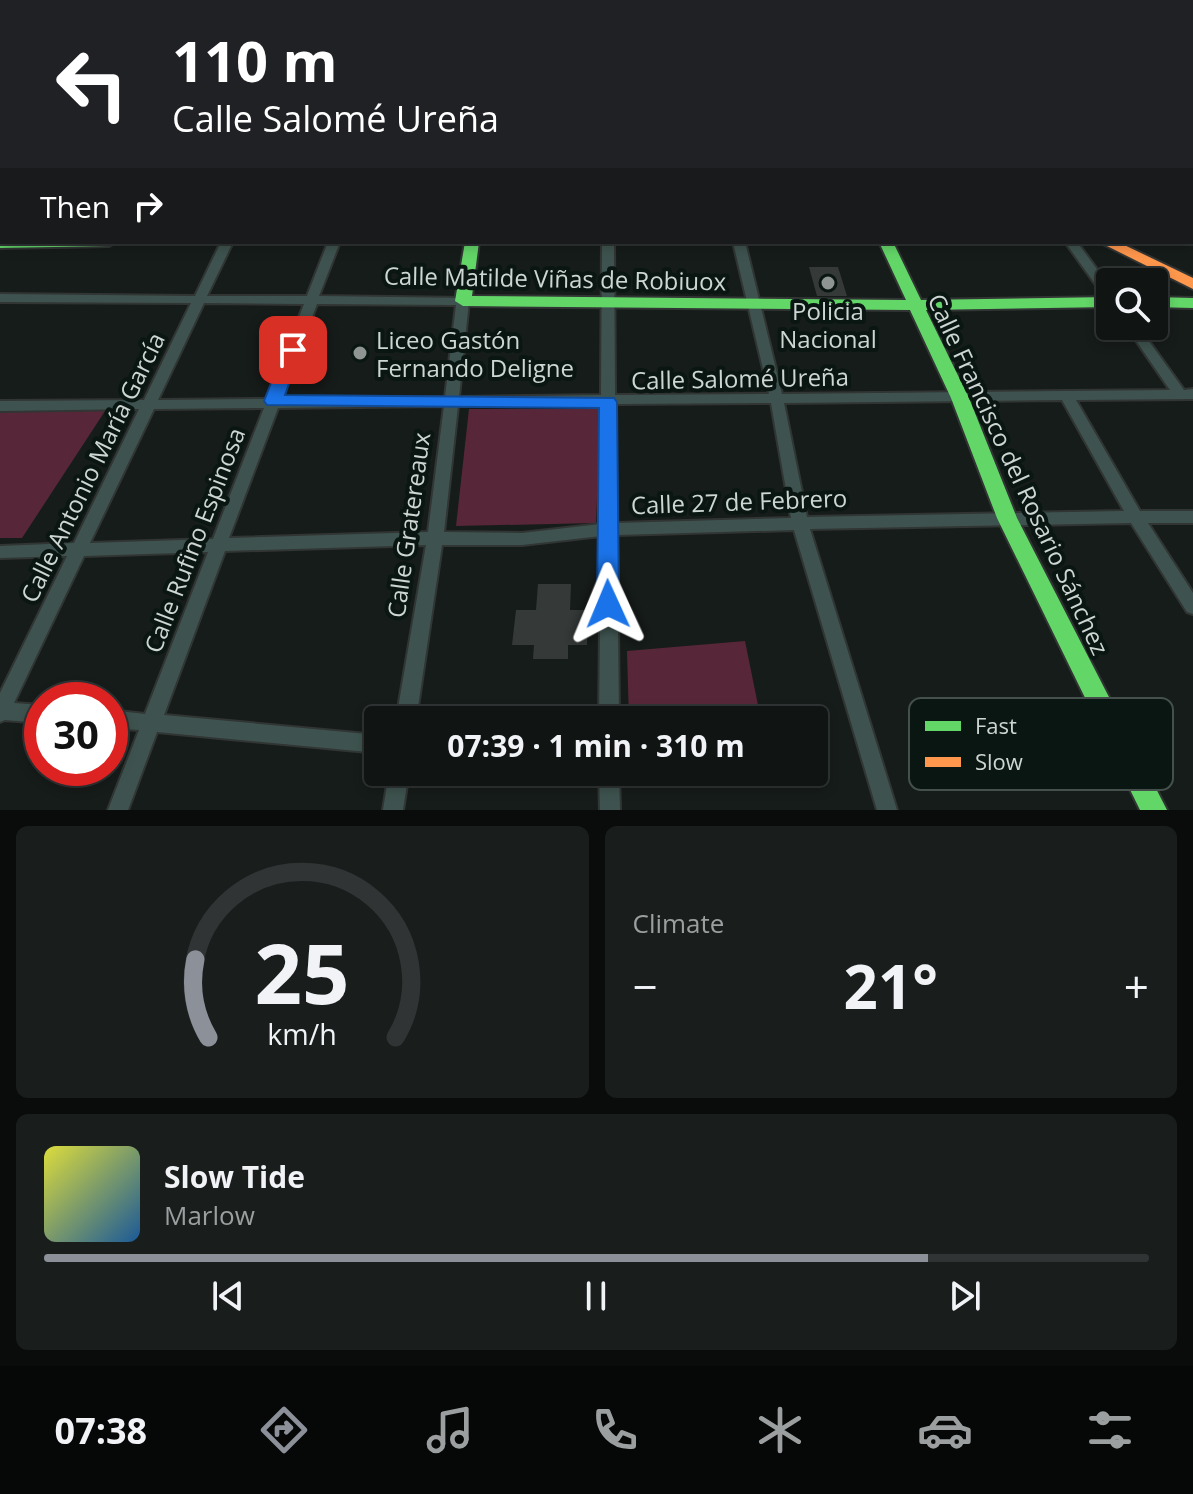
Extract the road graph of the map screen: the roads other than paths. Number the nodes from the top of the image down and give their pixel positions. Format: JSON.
{"nodes":[{"id":1,"x":38,"y":244,"type":"edge"},
{"id":2,"x":226,"y":244,"type":"edge"},
{"id":3,"x":333,"y":244,"type":"edge"},
{"id":4,"x":472,"y":244,"type":"edge"},
{"id":5,"x":608,"y":244,"type":"edge"},
{"id":6,"x":740,"y":244,"type":"edge"},
{"id":7,"x":887,"y":244,"type":"edge"},
{"id":8,"x":1072,"y":244,"type":"edge"},
{"id":9,"x":1110,"y":244,"type":"edge"},
{"id":10,"x":1137,"y":244,"type":"edge"},
{"id":11,"x":3,"y":245,"type":"edge"},
{"id":12,"x":1160,"y":268,"type":"joint"},
{"id":13,"x":1168,"y":272,"type":"edge"},
{"id":14,"x":1096,"y":277,"type":"edge"},
{"id":15,"x":1193,"y":284,"type":"edge"},
{"id":16,"x":0,"y":298,"type":"edge"},
{"id":17,"x":199,"y":300,"type":"junction"},
{"id":18,"x":313,"y":300,"type":"junction"},
{"id":19,"x":463,"y":301,"type":"junction"},
{"id":20,"x":607,"y":302,"type":"junction"},
{"id":21,"x":1096,"y":302,"type":"edge"},
{"id":22,"x":1168,"y":302,"type":"edge"},
{"id":23,"x":1193,"y":303,"type":"edge"},
{"id":24,"x":755,"y":304,"type":"junction"},
{"id":25,"x":913,"y":305,"type":"junction"},
{"id":26,"x":1143,"y":340,"type":"edge"},
{"id":27,"x":1186,"y":394,"type":"edge"},
{"id":28,"x":1066,"y":395,"type":"junction"},
{"id":29,"x":960,"y":398,"type":"junction"},
{"id":30,"x":777,"y":400,"type":"junction"},
{"id":31,"x":273,"y":401,"type":"junction"},
{"id":32,"x":151,"y":402,"type":"junction"},
{"id":33,"x":450,"y":402,"type":"junction"},
{"id":34,"x":608,"y":402,"type":"junction"},
{"id":35,"x":0,"y":406,"type":"edge"},
{"id":36,"x":1193,"y":517,"type":"edge"},
{"id":37,"x":1007,"y":518,"type":"junction"},
{"id":38,"x":1136,"y":518,"type":"junction"},
{"id":39,"x":800,"y":523,"type":"junction"},
{"id":40,"x":607,"y":529,"type":"junction"},
{"id":41,"x":435,"y":538,"type":"junction"},
{"id":42,"x":217,"y":545,"type":"junction"},
{"id":43,"x":78,"y":551,"type":"junction"},
{"id":44,"x":0,"y":552,"type":"edge"},
{"id":45,"x":1193,"y":607,"type":"edge"},
{"id":46,"x":1098,"y":698,"type":"edge"},
{"id":47,"x":408,"y":706,"type":"edge"},
{"id":48,"x":609,"y":706,"type":"edge"},
{"id":49,"x":0,"y":712,"type":"edge"},
{"id":50,"x":24,"y":713,"type":"edge"},
{"id":51,"x":128,"y":721,"type":"edge"},
{"id":52,"x":150,"y":723,"type":"junction"},
{"id":53,"x":364,"y":743,"type":"edge"},
{"id":54,"x":397,"y":786,"type":"edge"},
{"id":55,"x":609,"y":786,"type":"edge"},
{"id":56,"x":1144,"y":790,"type":"edge"},
{"id":57,"x":118,"y":810,"type":"edge"},
{"id":58,"x":393,"y":810,"type":"edge"},
{"id":59,"x":610,"y":810,"type":"edge"},
{"id":60,"x":887,"y":810,"type":"edge"},
{"id":61,"x":1154,"y":810,"type":"edge"}],
"edges":[{"from":1,"to":11,"type":"main road"},
{"from":2,"to":17,"type":"street","name":"Calle Antonio María García"},
{"from":3,"to":18,"type":"street","name":"Calle Rufino Espinosa"},
{"from":4,"to":19,"type":"main road","name":"Calle Gratereaux"},
{"from":5,"to":20,"type":"street"},
{"from":6,"to":24,"type":"street"},
{"from":7,"to":25,"type":"main road","name":"Calle Francisco del Rosario Sánchez"},
{"from":8,"to":14,"type":"street"},
{"from":9,"to":12,"type":"main road"},
{"from":10,"to":12,"type":"main road"},
{"from":13,"to":15,"type":"main road"},
{"from":16,"to":17,"type":"street","name":"Calle Matilde Viñas de Robiuox"},
{"from":17,"to":18,"type":"street","name":"Calle Matilde Viñas de Robiuox"},
{"from":17,"to":32,"type":"street","name":"Calle Antonio María García"},
{"from":18,"to":19,"type":"street","name":"Calle Matilde Viñas de Robiuox"},
{"from":18,"to":31,"type":"street","name":"Calle Rufino Espinosa"},
{"from":19,"to":20,"type":"main road","name":"Calle Matilde Viñas de Robiuox"},
{"from":19,"to":33,"type":"street","name":"Calle Gratereaux"},
{"from":20,"to":24,"type":"main road","name":"Calle Matilde Viñas de Robiuox"},
{"from":20,"to":34,"type":"street"},
{"from":21,"to":25,"type":"main road","name":"Calle Matilde Viñas de Robiuox"},
{"from":22,"to":23,"type":"main road"},
{"from":24,"to":25,"type":"main road","name":"Calle Matilde Viñas de Robiuox"},
{"from":24,"to":30,"type":"street"},
{"from":25,"to":29,"type":"main road","name":"Calle Francisco del Rosario Sánchez"},
{"from":26,"to":27,"type":"street"},
{"from":27,"to":28,"type":"street","name":"Calle Salomé Ureña"},
{"from":28,"to":29,"type":"street","name":"Calle Salomé Ureña"},
{"from":28,"to":38,"type":"street"},
{"from":29,"to":30,"type":"street","name":"Calle Salomé Ureña"},
{"from":29,"to":37,"type":"main road","name":"Calle Francisco del Rosario Sánchez"},
{"from":30,"to":34,"type":"street","name":"Calle Salomé Ureña"},
{"from":30,"to":39,"type":"street"},
{"from":31,"to":32,"type":"street","name":"Calle Salomé Ureña"},
{"from":31,"to":33,"type":"street","name":"Calle Salomé Ureña"},
{"from":31,"to":42,"type":"street","name":"Calle Rufino Espinosa"},
{"from":32,"to":35,"type":"street","name":"Calle Salomé Ureña"},
{"from":32,"to":43,"type":"street","name":"Calle Antonio María García"},
{"from":33,"to":34,"type":"street","name":"Calle Salomé Ureña"},
{"from":33,"to":41,"type":"street","name":"Calle Gratereaux"},
{"from":34,"to":40,"type":"street"},
{"from":36,"to":38,"type":"street","name":"Calle 27 de Febrero"},
{"from":37,"to":38,"type":"street","name":"Calle 27 de Febrero"},
{"from":37,"to":39,"type":"street","name":"Calle 27 de Febrero"},
{"from":37,"to":46,"type":"main road","name":"Calle Francisco del Rosario Sánchez"},
{"from":38,"to":45,"type":"street"},
{"from":39,"to":40,"type":"street","name":"Calle 27 de Febrero"},
{"from":39,"to":60,"type":"street"},
{"from":40,"to":41,"type":"street","name":"Calle 27 de Febrero"},
{"from":40,"to":48,"type":"street"},
{"from":41,"to":42,"type":"street","name":"Calle 27 de Febrero"},
{"from":41,"to":47,"type":"street","name":"Calle Gratereaux"},
{"from":42,"to":43,"type":"street","name":"Calle 27 de Febrero"},
{"from":42,"to":52,"type":"street","name":"Calle Rufino Espinosa"},
{"from":43,"to":44,"type":"street","name":"Calle 27 de Febrero"},
{"from":43,"to":49,"type":"street","name":"Calle Antonio María García"},
{"from":49,"to":50,"type":"street"},
{"from":51,"to":52,"type":"street"},
{"from":52,"to":53,"type":"street"},
{"from":52,"to":57,"type":"street","name":"Calle Rufino Espinosa"},
{"from":54,"to":58,"type":"street"},
{"from":55,"to":59,"type":"street"},
{"from":56,"to":61,"type":"main road","name":"Calle Francisco del Rosario Sánchez"}]}
